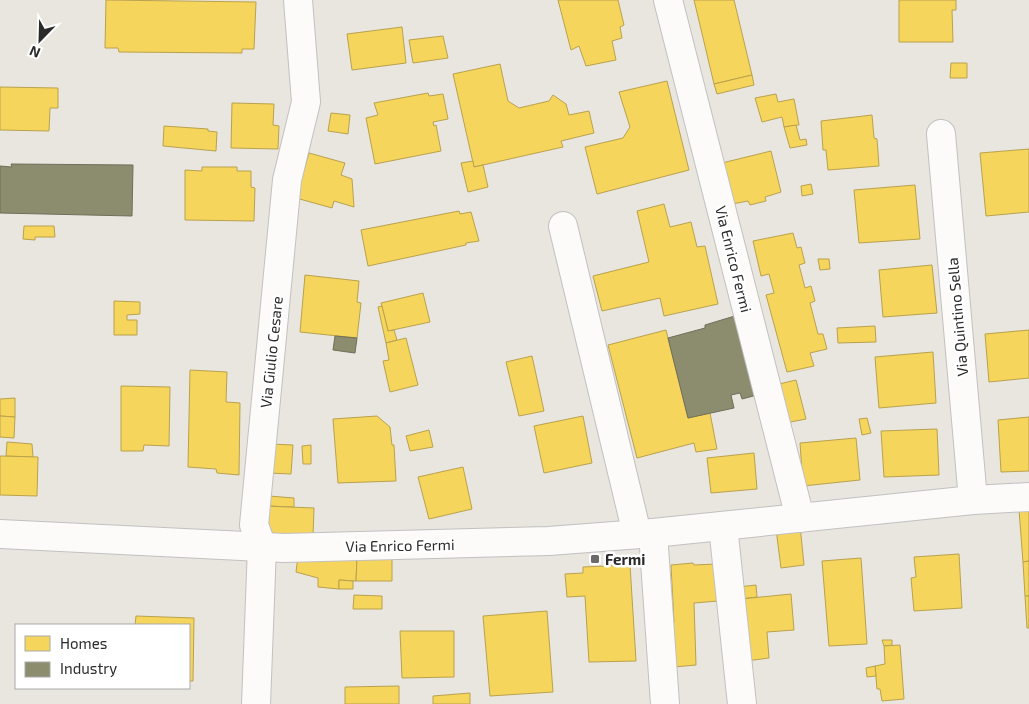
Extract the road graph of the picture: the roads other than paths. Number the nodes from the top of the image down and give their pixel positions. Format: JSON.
{"nodes":[{"id":1,"x":298,"y":0,"type":"edge"},
{"id":2,"x":668,"y":0,"type":"edge"},
{"id":3,"x":941,"y":134,"type":"dead end"},
{"id":4,"x":563,"y":226,"type":"dead end"},
{"id":5,"x":1029,"y":497,"type":"edge"},
{"id":6,"x":973,"y":500,"type":"junction"},
{"id":7,"x":800,"y":518,"type":"junction"},
{"id":8,"x":723,"y":526,"type":"junction"},
{"id":9,"x":0,"y":534,"type":"edge"},
{"id":10,"x":645,"y":534,"type":"junction"},
{"id":11,"x":262,"y":547,"type":"junction"},
{"id":12,"x":256,"y":704,"type":"edge"},
{"id":13,"x":665,"y":704,"type":"edge"},
{"id":14,"x":742,"y":704,"type":"edge"}],
"edges":[{"from":1,"to":11,"type":"street","name":"Via Giulio Cesare"},
{"from":2,"to":7,"type":"street","name":"Via Enrico Fermi"},
{"from":3,"to":6,"type":"street","name":"Via Quintino Sella"},
{"from":4,"to":10,"type":"street"},
{"from":5,"to":6,"type":"street","name":"Via Enrico Fermi"},
{"from":6,"to":7,"type":"street","name":"Via Enrico Fermi"},
{"from":7,"to":8,"type":"street","name":"Via Enrico Fermi"},
{"from":8,"to":10,"type":"street","name":"Via Enrico Fermi"},
{"from":8,"to":14,"type":"street"},
{"from":9,"to":11,"type":"street","name":"Via Enrico Fermi"},
{"from":10,"to":11,"type":"street","name":"Via Enrico Fermi"},
{"from":10,"to":13,"type":"street"},
{"from":11,"to":12,"type":"street","name":"Via Giulio Cesare"}]}
